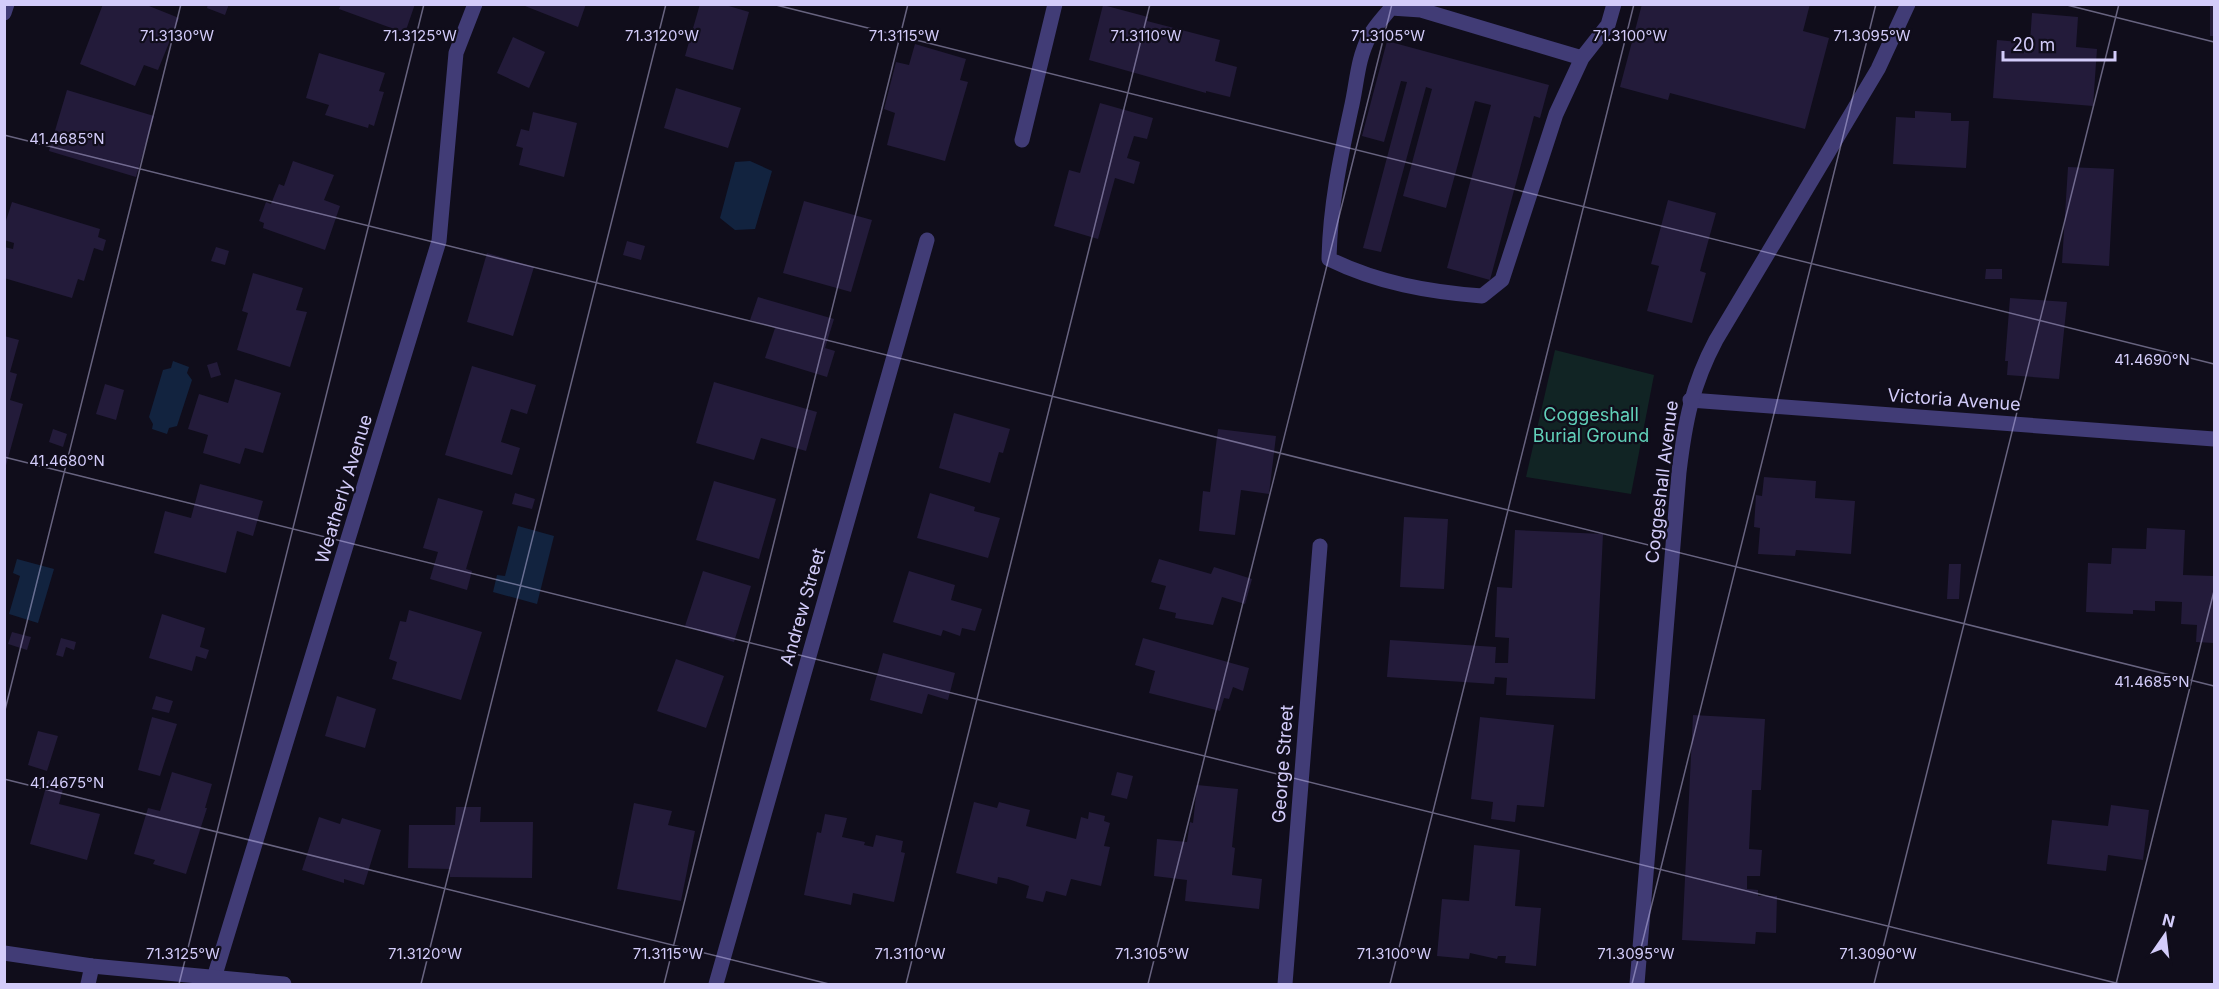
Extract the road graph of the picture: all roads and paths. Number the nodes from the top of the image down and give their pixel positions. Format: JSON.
{"nodes":[{"id":1,"x":7,"y":4,"type":"edge"},
{"id":2,"x":475,"y":4,"type":"edge"},
{"id":3,"x":1055,"y":4,"type":"edge"},
{"id":4,"x":1614,"y":4,"type":"edge"},
{"id":5,"x":1908,"y":4,"type":"edge"},
{"id":6,"x":4,"y":13,"type":"edge"},
{"id":7,"x":1582,"y":58,"type":"junction"},
{"id":8,"x":1022,"y":140,"type":"dead end"},
{"id":9,"x":927,"y":240,"type":"dead end"},
{"id":10,"x":1690,"y":400,"type":"junction"},
{"id":11,"x":2214,"y":439,"type":"edge"},
{"id":12,"x":1320,"y":546,"type":"dead end"},
{"id":13,"x":4,"y":953,"type":"edge"},
{"id":14,"x":92,"y":966,"type":"junction"},
{"id":15,"x":214,"y":978,"type":"junction"},
{"id":16,"x":87,"y":984,"type":"edge"},
{"id":17,"x":284,"y":984,"type":"edge"},
{"id":18,"x":716,"y":984,"type":"edge"},
{"id":19,"x":1285,"y":984,"type":"edge"},
{"id":20,"x":1637,"y":984,"type":"edge"}],
"edges":[{"from":1,"to":6,"type":"street"},
{"from":2,"to":15,"type":"street","name":"Weatherly Avenue"},
{"from":3,"to":8,"type":"street"},
{"from":4,"to":7,"type":"street"},
{"from":5,"to":10,"type":"street","name":"Coggeshall Avenue"},
{"from":7,"to":7,"type":"street"},
{"from":9,"to":18,"type":"street","name":"Andrew Street"},
{"from":10,"to":11,"type":"street","name":"Victoria Avenue"},
{"from":10,"to":20,"type":"street","name":"Coggeshall Avenue"},
{"from":12,"to":19,"type":"street","name":"George Street"},
{"from":13,"to":14,"type":"street"},
{"from":14,"to":15,"type":"street"},
{"from":14,"to":16,"type":"street"},
{"from":15,"to":17,"type":"street"}]}
